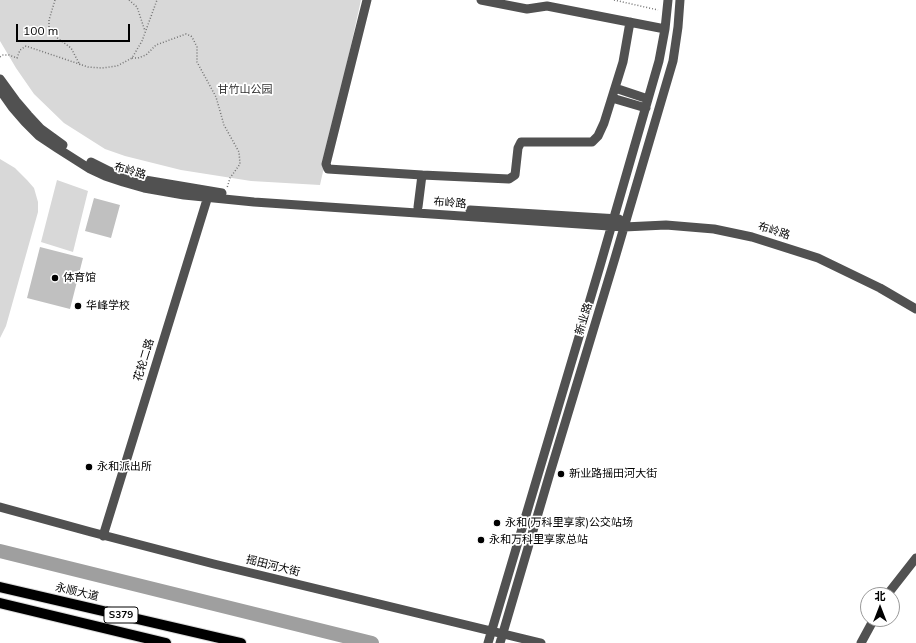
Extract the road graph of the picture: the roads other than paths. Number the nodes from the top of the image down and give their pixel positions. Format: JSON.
{"nodes":[{"id":1,"x":367,"y":0,"type":"edge"},
{"id":2,"x":481,"y":0,"type":"edge"},
{"id":3,"x":668,"y":0,"type":"edge"},
{"id":4,"x":680,"y":0,"type":"edge"},
{"id":5,"x":630,"y":22,"type":"junction"},
{"id":6,"x":665,"y":29,"type":"junction"},
{"id":7,"x":0,"y":79,"type":"edge"},
{"id":8,"x":615,"y":88,"type":"junction"},
{"id":9,"x":0,"y":90,"type":"edge"},
{"id":10,"x":612,"y":98,"type":"junction"},
{"id":11,"x":648,"y":98,"type":"junction"},
{"id":12,"x":646,"y":108,"type":"junction"},
{"id":13,"x":422,"y":175,"type":"junction"},
{"id":14,"x":208,"y":194,"type":"junction"},
{"id":15,"x":418,"y":206,"type":"junction"},
{"id":16,"x":613,"y":222,"type":"junction"},
{"id":17,"x":625,"y":223,"type":"junction"},
{"id":18,"x":916,"y":309,"type":"edge"},
{"id":19,"x":0,"y":507,"type":"edge"},
{"id":20,"x":103,"y":536,"type":"junction"},
{"id":21,"x":916,"y":558,"type":"edge"},
{"id":22,"x":0,"y":587,"type":"edge"},
{"id":23,"x":893,"y":587,"type":"edge"},
{"id":24,"x":0,"y":603,"type":"edge"},
{"id":25,"x":870,"y":627,"type":"edge"},
{"id":26,"x":489,"y":637,"type":"edge"},
{"id":27,"x":502,"y":639,"type":"edge"},
{"id":28,"x":166,"y":643,"type":"edge"},
{"id":29,"x":241,"y":643,"type":"edge"},
{"id":30,"x":541,"y":643,"type":"edge"},
{"id":31,"x":861,"y":643,"type":"edge"}],
"edges":[{"from":1,"to":13,"type":"street"},
{"from":2,"to":5,"type":"street"},
{"from":3,"to":6,"type":"street","name":"新业路"},
{"from":4,"to":17,"type":"street","name":"新业路"},
{"from":5,"to":6,"type":"street"},
{"from":5,"to":8,"type":"street"},
{"from":6,"to":11,"type":"street","name":"新业路"},
{"from":7,"to":14,"type":"street","name":"布岭路"},
{"from":8,"to":10,"type":"street"},
{"from":8,"to":11,"type":"street"},
{"from":9,"to":14,"type":"street","name":"布岭路"},
{"from":10,"to":12,"type":"street"},
{"from":10,"to":13,"type":"street"},
{"from":11,"to":12,"type":"street","name":"新业路"},
{"from":12,"to":16,"type":"street","name":"新业路"},
{"from":13,"to":15,"type":"street"},
{"from":14,"to":15,"type":"street","name":"布岭路"},
{"from":14,"to":16,"type":"street","name":"布岭路"},
{"from":14,"to":20,"type":"street","name":"花轮二路"},
{"from":15,"to":16,"type":"street","name":"布岭路"},
{"from":16,"to":17,"type":"street","name":"布岭路"},
{"from":16,"to":26,"type":"street","name":"新业路"},
{"from":17,"to":18,"type":"street","name":"布岭路"},
{"from":17,"to":27,"type":"street","name":"新业路"},
{"from":19,"to":20,"type":"street","name":"摇田河大街"},
{"from":20,"to":26,"type":"street","name":"摇田河大街"},
{"from":21,"to":23,"type":"street"},
{"from":22,"to":29,"type":"main road","name":"永顺大道","number":"S379"},
{"from":24,"to":28,"type":"main road","number":"S379"},
{"from":25,"to":31,"type":"street"},
{"from":26,"to":27,"type":"street","name":"摇田河大街"},
{"from":27,"to":30,"type":"street","name":"摇田河大街"}]}
